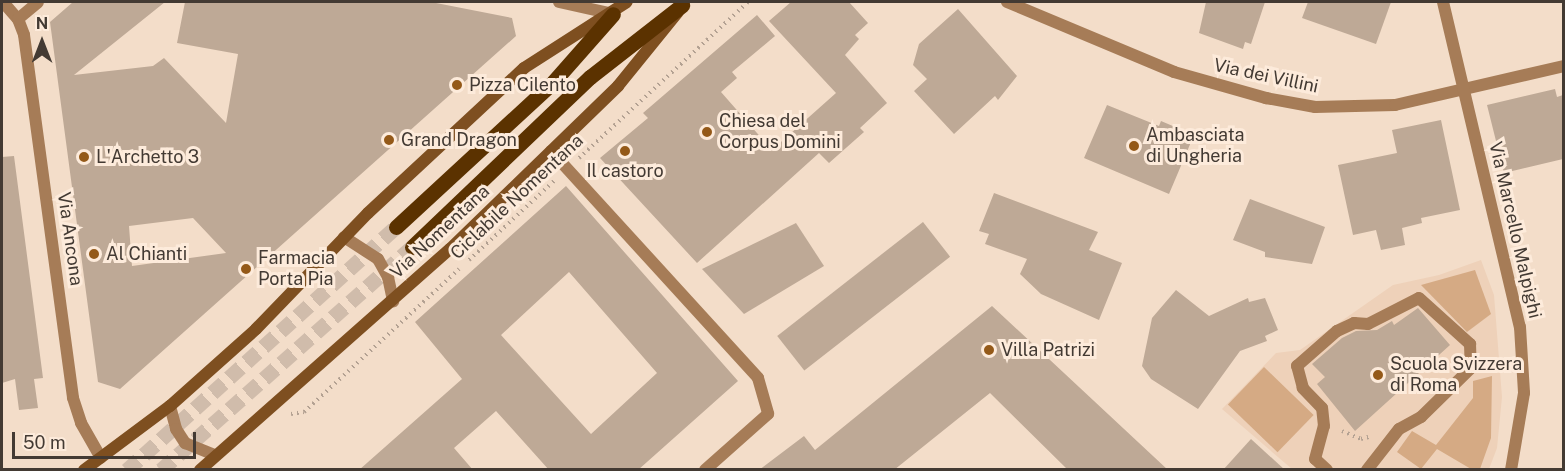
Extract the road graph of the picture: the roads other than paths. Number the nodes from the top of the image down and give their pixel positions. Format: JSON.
{"nodes":[{"id":1,"x":3,"y":2,"type":"edge"},
{"id":2,"x":38,"y":2,"type":"edge"},
{"id":3,"x":559,"y":2,"type":"edge"},
{"id":4,"x":627,"y":2,"type":"edge"},
{"id":5,"x":1007,"y":2,"type":"edge"},
{"id":6,"x":1443,"y":2,"type":"edge"},
{"id":7,"x":684,"y":3,"type":"edge"},
{"id":8,"x":613,"y":14,"type":"junction"},
{"id":9,"x":18,"y":19,"type":"junction"},
{"id":10,"x":1563,"y":66,"type":"edge"},
{"id":11,"x":1463,"y":91,"type":"junction"},
{"id":12,"x":551,"y":151,"type":"junction"},
{"id":13,"x":396,"y":227,"type":"tunnel mouth"},
{"id":14,"x":344,"y":237,"type":"junction"},
{"id":15,"x":412,"y":247,"type":"tunnel mouth"},
{"id":16,"x":393,"y":301,"type":"junction"},
{"id":17,"x":170,"y":406,"type":"junction"},
{"id":18,"x":215,"y":455,"type":"junction"},
{"id":19,"x":101,"y":458,"type":"junction"},
{"id":20,"x":84,"y":470,"type":"edge"},
{"id":21,"x":200,"y":470,"type":"edge"},
{"id":22,"x":705,"y":470,"type":"edge"},
{"id":23,"x":1327,"y":470,"type":"edge"},
{"id":24,"x":1367,"y":470,"type":"edge"},
{"id":25,"x":1511,"y":470,"type":"edge"}],
"edges":[{"from":1,"to":9,"type":"street"},
{"from":2,"to":9,"type":"street"},
{"from":3,"to":8,"type":"street"},
{"from":4,"to":8,"type":"main road"},
{"from":5,"to":11,"type":"street","name":"Via dei Villini"},
{"from":6,"to":11,"type":"street","name":"Via Marcello Malpighi"},
{"from":7,"to":12,"type":"main road","name":"Via Nomentana"},
{"from":7,"to":15,"type":"main road"},
{"from":8,"to":13,"type":"main road"},
{"from":8,"to":14,"type":"main road"},
{"from":9,"to":19,"type":"street","name":"Via Ancona"},
{"from":10,"to":11,"type":"street","name":"Via dei Villini"},
{"from":11,"to":25,"type":"street","name":"Via Marcello Malpighi"},
{"from":12,"to":16,"type":"main road","name":"Via Nomentana"},
{"from":12,"to":22,"type":"street"},
{"from":14,"to":16,"type":"street"},
{"from":14,"to":17,"type":"main road"},
{"from":16,"to":18,"type":"main road","name":"Via Nomentana"},
{"from":17,"to":18,"type":"street"},
{"from":17,"to":19,"type":"main road"},
{"from":18,"to":21,"type":"main road","name":"Via Nomentana"},
{"from":19,"to":20,"type":"main road"},
{"from":23,"to":24,"type":"street"}]}
